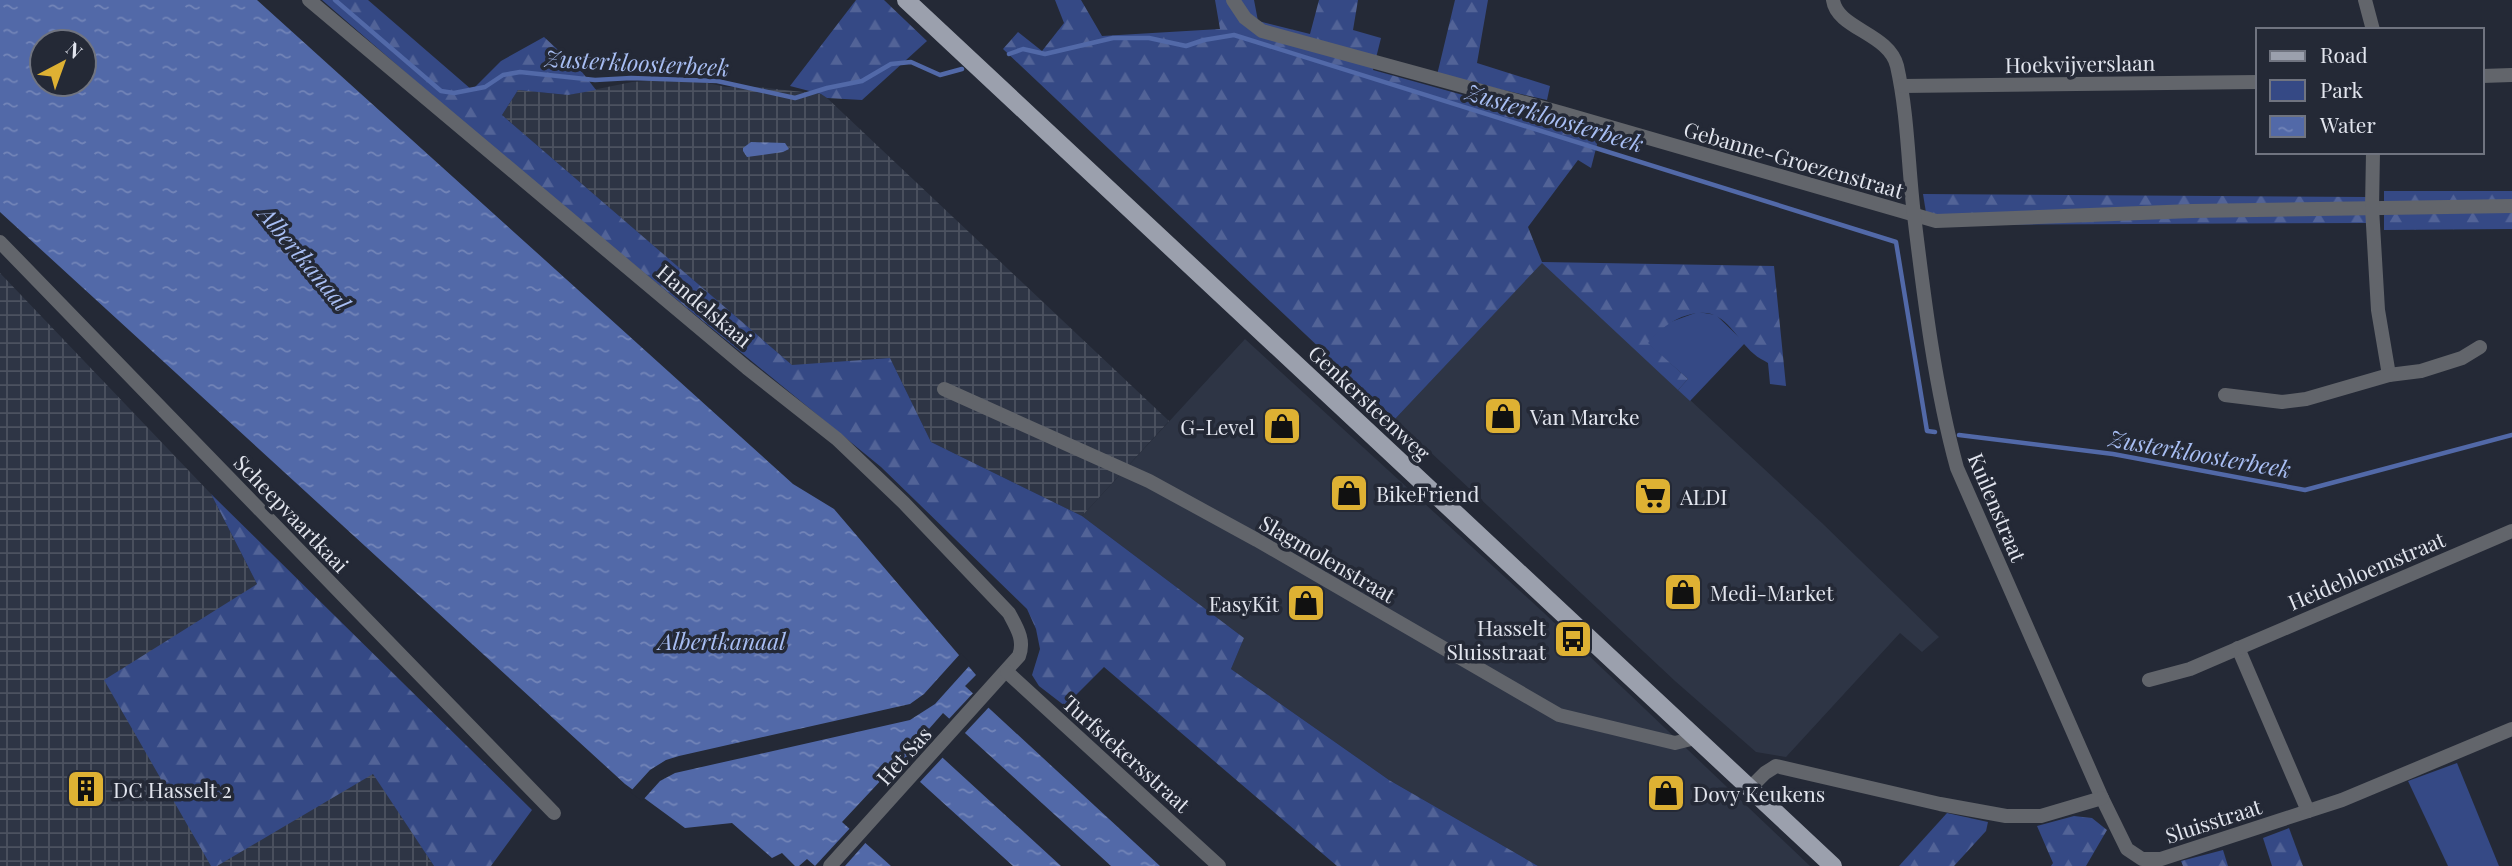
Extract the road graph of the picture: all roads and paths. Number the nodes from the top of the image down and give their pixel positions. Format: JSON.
{"nodes":[{"id":1,"x":309,"y":0,"type":"edge"},
{"id":2,"x":906,"y":0,"type":"edge"},
{"id":3,"x":1233,"y":0,"type":"edge"},
{"id":4,"x":1833,"y":0,"type":"edge"},
{"id":5,"x":2365,"y":0,"type":"edge"},
{"id":6,"x":2372,"y":28,"type":"edge"},
{"id":7,"x":2512,"y":75,"type":"edge"},
{"id":8,"x":2484,"y":76,"type":"edge"},
{"id":9,"x":2256,"y":82,"type":"edge"},
{"id":10,"x":1902,"y":86,"type":"junction"},
{"id":11,"x":2373,"y":154,"type":"edge"},
{"id":12,"x":2512,"y":206,"type":"edge"},
{"id":13,"x":2372,"y":208,"type":"junction"},
{"id":14,"x":1914,"y":216,"type":"junction"},
{"id":15,"x":0,"y":242,"type":"edge"},
{"id":16,"x":2480,"y":347,"type":"dead end"},
{"id":17,"x":2389,"y":375,"type":"junction"},
{"id":18,"x":944,"y":390,"type":"dead end"},
{"id":19,"x":2225,"y":395,"type":"dead end"},
{"id":20,"x":2512,"y":531,"type":"edge"},
{"id":21,"x":2238,"y":648,"type":"junction"},
{"id":22,"x":1007,"y":672,"type":"junction"},
{"id":23,"x":2149,"y":680,"type":"dead end"},
{"id":24,"x":2512,"y":729,"type":"edge"},
{"id":25,"x":1695,"y":738,"type":"junction"},
{"id":26,"x":1750,"y":788,"type":"junction"},
{"id":27,"x":2102,"y":798,"type":"junction"},
{"id":28,"x":2308,"y":811,"type":"junction"},
{"id":29,"x":554,"y":813,"type":"dead end"},
{"id":30,"x":830,"y":866,"type":"edge"},
{"id":31,"x":1219,"y":866,"type":"edge"},
{"id":32,"x":1833,"y":866,"type":"edge"}],
"edges":[{"from":1,"to":22,"type":"street","name":"Handelskaai"},
{"from":2,"to":25,"type":"main road","name":"Genkersteenweg"},
{"from":3,"to":14,"type":"street","name":"Gebanne-Groezenstraat"},
{"from":4,"to":10,"type":"street"},
{"from":5,"to":6,"type":"street"},
{"from":7,"to":8,"type":"street"},
{"from":9,"to":10,"type":"street","name":"Hoekvijverslaan"},
{"from":10,"to":14,"type":"street"},
{"from":11,"to":13,"type":"street"},
{"from":12,"to":13,"type":"street","name":"Gebanne-Groezenstraat"},
{"from":13,"to":14,"type":"street","name":"Gebanne-Groezenstraat"},
{"from":13,"to":17,"type":"street"},
{"from":14,"to":27,"type":"street","name":"Kuilenstraat"},
{"from":15,"to":29,"type":"street","name":"Scheepvaartkaai"},
{"from":16,"to":17,"type":"street"},
{"from":17,"to":19,"type":"street"},
{"from":18,"to":25,"type":"street","name":"Slagmolenstraat"},
{"from":20,"to":21,"type":"street","name":"Heidebloemstraat"},
{"from":21,"to":23,"type":"street","name":"Heidebloemstraat"},
{"from":21,"to":28,"type":"street"},
{"from":22,"to":30,"type":"street","name":"Het Sas"},
{"from":22,"to":31,"type":"street","name":"Turfstekersstraat"},
{"from":24,"to":28,"type":"street","name":"Sluisstraat"},
{"from":25,"to":26,"type":"main road","name":"Genkersteenweg"},
{"from":26,"to":27,"type":"street"},
{"from":26,"to":32,"type":"main road","name":"Genkersteenweg"},
{"from":27,"to":28,"type":"street","name":"Sluisstraat"}]}
